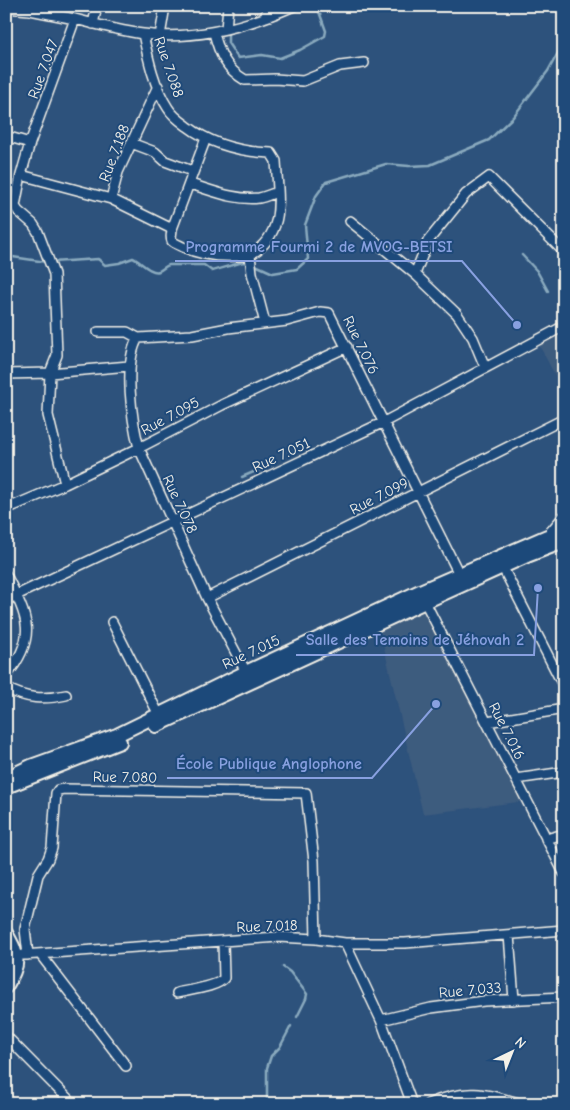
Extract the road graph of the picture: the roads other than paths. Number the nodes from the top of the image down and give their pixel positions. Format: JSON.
{"nodes":[{"id":1,"x":97,"y":6,"type":"edge"},
{"id":2,"x":165,"y":6,"type":"edge"},
{"id":3,"x":228,"y":6,"type":"edge"},
{"id":4,"x":267,"y":6,"type":"edge"},
{"id":5,"x":294,"y":6,"type":"edge"},
{"id":6,"x":6,"y":8,"type":"edge"},
{"id":7,"x":30,"y":8,"type":"edge"},
{"id":8,"x":266,"y":17,"type":"junction"},
{"id":9,"x":75,"y":19,"type":"junction"},
{"id":10,"x":93,"y":24,"type":"junction"},
{"id":11,"x":226,"y":29,"type":"junction"},
{"id":12,"x":214,"y":33,"type":"junction"},
{"id":13,"x":143,"y":34,"type":"junction"},
{"id":14,"x":160,"y":36,"type":"junction"},
{"id":15,"x":364,"y":63,"type":"dead end"},
{"id":16,"x":158,"y":86,"type":"junction"},
{"id":17,"x":6,"y":136,"type":"edge"},
{"id":18,"x":206,"y":138,"type":"junction"},
{"id":19,"x":30,"y":143,"type":"junction"},
{"id":20,"x":131,"y":143,"type":"junction"},
{"id":21,"x":21,"y":175,"type":"junction"},
{"id":22,"x":190,"y":184,"type":"junction"},
{"id":23,"x":277,"y":192,"type":"junction"},
{"id":24,"x":111,"y":199,"type":"junction"},
{"id":25,"x":350,"y":222,"type":"dead end"},
{"id":26,"x":172,"y":229,"type":"junction"},
{"id":27,"x":564,"y":252,"type":"edge"},
{"id":28,"x":250,"y":255,"type":"junction"},
{"id":29,"x":415,"y":274,"type":"junction"},
{"id":30,"x":265,"y":323,"type":"junction"},
{"id":31,"x":564,"y":326,"type":"edge"},
{"id":32,"x":98,"y":332,"type":"dead end"},
{"id":33,"x":138,"y":338,"type":"junction"},
{"id":34,"x":347,"y":347,"type":"junction"},
{"id":35,"x":129,"y":366,"type":"junction"},
{"id":36,"x":485,"y":368,"type":"junction"},
{"id":37,"x":50,"y":373,"type":"junction"},
{"id":38,"x":6,"y":374,"type":"edge"},
{"id":39,"x":564,"y":419,"type":"edge"},
{"id":40,"x":384,"y":422,"type":"junction"},
{"id":41,"x":139,"y":448,"type":"junction"},
{"id":42,"x":65,"y":484,"type":"junction"},
{"id":43,"x":418,"y":492,"type":"junction"},
{"id":44,"x":6,"y":509,"type":"edge"},
{"id":45,"x":564,"y":516,"type":"edge"},
{"id":46,"x":172,"y":522,"type":"junction"},
{"id":47,"x":564,"y":532,"type":"edge"},
{"id":48,"x":547,"y":536,"type":"junction"},
{"id":49,"x":564,"y":543,"type":"edge"},
{"id":50,"x":503,"y":568,"type":"junction"},
{"id":51,"x":6,"y":574,"type":"edge"},
{"id":52,"x":460,"y":574,"type":"junction"},
{"id":53,"x":17,"y":595,"type":"junction"},
{"id":54,"x":207,"y":598,"type":"junction"},
{"id":55,"x":6,"y":600,"type":"edge"},
{"id":56,"x":425,"y":602,"type":"junction"},
{"id":57,"x":112,"y":622,"type":"dead end"},
{"id":58,"x":246,"y":672,"type":"junction"},
{"id":59,"x":6,"y":676,"type":"edge"},
{"id":60,"x":564,"y":687,"type":"edge"},
{"id":61,"x":6,"y":688,"type":"edge"},
{"id":62,"x":66,"y":695,"type":"dead end"},
{"id":63,"x":564,"y":709,"type":"edge"},
{"id":64,"x":159,"y":715,"type":"junction"},
{"id":65,"x":487,"y":722,"type":"junction"},
{"id":66,"x":564,"y":772,"type":"edge"},
{"id":67,"x":6,"y":778,"type":"edge"},
{"id":68,"x":516,"y":779,"type":"junction"},
{"id":69,"x":6,"y":787,"type":"edge"},
{"id":70,"x":564,"y":834,"type":"edge"},
{"id":71,"x":546,"y":839,"type":"junction"},
{"id":72,"x":564,"y":873,"type":"edge"},
{"id":73,"x":564,"y":930,"type":"edge"},
{"id":74,"x":6,"y":932,"type":"edge"},
{"id":75,"x":509,"y":935,"type":"junction"},
{"id":76,"x":316,"y":939,"type":"junction"},
{"id":77,"x":223,"y":941,"type":"junction"},
{"id":78,"x":345,"y":943,"type":"junction"},
{"id":79,"x":17,"y":954,"type":"edge"},
{"id":80,"x":40,"y":954,"type":"junction"},
{"id":81,"x":6,"y":970,"type":"edge"},
{"id":82,"x":6,"y":987,"type":"edge"},
{"id":83,"x":177,"y":993,"type":"dead end"},
{"id":84,"x":564,"y":997,"type":"edge"},
{"id":85,"x":514,"y":1000,"type":"junction"},
{"id":86,"x":381,"y":1020,"type":"junction"},
{"id":87,"x":6,"y":1036,"type":"edge"},
{"id":88,"x":126,"y":1066,"type":"dead end"},
{"id":89,"x":73,"y":1104,"type":"edge"},
{"id":90,"x":412,"y":1104,"type":"edge"},
{"id":91,"x":428,"y":1104,"type":"edge"},
{"id":92,"x":522,"y":1104,"type":"edge"}],
"edges":[{"from":1,"to":10,"type":"street"},
{"from":2,"to":14,"type":"street"},
{"from":3,"to":11,"type":"street"},
{"from":4,"to":8,"type":"street"},
{"from":5,"to":8,"type":"street"},
{"from":6,"to":7,"type":"street"},
{"from":7,"to":9,"type":"street"},
{"from":8,"to":11,"type":"street"},
{"from":9,"to":10,"type":"street"},
{"from":9,"to":19,"type":"street","name":"Rue 7.047"},
{"from":10,"to":13,"type":"street"},
{"from":11,"to":12,"type":"street"},
{"from":12,"to":14,"type":"street"},
{"from":12,"to":15,"type":"street"},
{"from":13,"to":14,"type":"street"},
{"from":13,"to":16,"type":"street","name":"Rue 7.088"},
{"from":16,"to":18,"type":"street","name":"Rue 7.088"},
{"from":16,"to":20,"type":"street","name":"Rue 7.188"},
{"from":17,"to":19,"type":"street"},
{"from":18,"to":22,"type":"street"},
{"from":18,"to":23,"type":"street","name":"Rue 7.088"},
{"from":19,"to":21,"type":"street","name":"Rue 7.047"},
{"from":20,"to":22,"type":"street"},
{"from":20,"to":24,"type":"street","name":"Rue 7.188"},
{"from":21,"to":24,"type":"street","name":"Rue 7.188"},
{"from":21,"to":37,"type":"street","name":"Rue 7.047"},
{"from":22,"to":23,"type":"street"},
{"from":22,"to":26,"type":"street"},
{"from":23,"to":28,"type":"street","name":"Rue 7.088"},
{"from":24,"to":26,"type":"street"},
{"from":25,"to":29,"type":"street"},
{"from":26,"to":28,"type":"street"},
{"from":27,"to":29,"type":"street"},
{"from":28,"to":30,"type":"street"},
{"from":29,"to":36,"type":"street"},
{"from":30,"to":33,"type":"street","name":"Rue 7.076"},
{"from":30,"to":34,"type":"street","name":"Rue 7.076"},
{"from":31,"to":36,"type":"street","name":"Rue 7.051"},
{"from":32,"to":33,"type":"street","name":"Rue 7.076"},
{"from":33,"to":35,"type":"street","name":"Rue 7.078"},
{"from":34,"to":40,"type":"street","name":"Rue 7.076"},
{"from":34,"to":41,"type":"street","name":"Rue 7.095"},
{"from":35,"to":37,"type":"street"},
{"from":35,"to":41,"type":"street","name":"Rue 7.078"},
{"from":36,"to":40,"type":"street","name":"Rue 7.051"},
{"from":37,"to":38,"type":"street"},
{"from":37,"to":42,"type":"street","name":"Rue 7.047"},
{"from":39,"to":43,"type":"street","name":"Rue 7.099"},
{"from":40,"to":43,"type":"street","name":"Rue 7.076"},
{"from":40,"to":46,"type":"street","name":"Rue 7.051"},
{"from":41,"to":42,"type":"street","name":"Rue 7.095"},
{"from":41,"to":46,"type":"street","name":"Rue 7.078"},
{"from":42,"to":44,"type":"street","name":"Rue 7.095"},
{"from":43,"to":52,"type":"street","name":"Rue 7.076"},
{"from":43,"to":54,"type":"street","name":"Rue 7.099"},
{"from":45,"to":48,"type":"street"},
{"from":46,"to":53,"type":"street","name":"Rue 7.051"},
{"from":46,"to":54,"type":"street","name":"Rue 7.078"},
{"from":47,"to":48,"type":"main road","name":"Rue 7.015"},
{"from":48,"to":52,"type":"main road","name":"Rue 7.015"},
{"from":49,"to":50,"type":"main road","name":"Rue 7.015"},
{"from":50,"to":56,"type":"main road","name":"Rue 7.015"},
{"from":50,"to":60,"type":"street"},
{"from":51,"to":53,"type":"street"},
{"from":52,"to":58,"type":"main road","name":"Rue 7.015"},
{"from":53,"to":55,"type":"street","name":"Rue 7.051"},
{"from":53,"to":59,"type":"street"},
{"from":54,"to":58,"type":"street","name":"Rue 7.078"},
{"from":56,"to":65,"type":"street","name":"Rue 7.016"},
{"from":56,"to":69,"type":"main road","name":"Rue 7.015"},
{"from":57,"to":64,"type":"street"},
{"from":58,"to":64,"type":"main road","name":"Rue 7.015"},
{"from":61,"to":62,"type":"street"},
{"from":63,"to":65,"type":"street"},
{"from":64,"to":67,"type":"main road","name":"Rue 7.015"},
{"from":65,"to":68,"type":"street","name":"Rue 7.016"},
{"from":66,"to":68,"type":"street"},
{"from":68,"to":71,"type":"street","name":"Rue 7.016"},
{"from":70,"to":71,"type":"street"},
{"from":71,"to":72,"type":"street","name":"Rue 7.016"},
{"from":73,"to":75,"type":"street"},
{"from":74,"to":79,"type":"main road"},
{"from":75,"to":78,"type":"street"},
{"from":75,"to":85,"type":"street"},
{"from":76,"to":77,"type":"street","name":"Rue 7.018"},
{"from":76,"to":78,"type":"street","name":"Rue 7.018"},
{"from":76,"to":79,"type":"street","name":"Rue 7.080"},
{"from":77,"to":80,"type":"street","name":"Rue 7.018"},
{"from":77,"to":83,"type":"street"},
{"from":78,"to":86,"type":"street"},
{"from":79,"to":80,"type":"street","name":"Rue 7.018"},
{"from":79,"to":81,"type":"main road"},
{"from":79,"to":82,"type":"main road"},
{"from":80,"to":88,"type":"street"},
{"from":84,"to":85,"type":"street","name":"Rue 7.033"},
{"from":85,"to":86,"type":"street","name":"Rue 7.033"},
{"from":86,"to":90,"type":"street"},
{"from":87,"to":89,"type":"street"},
{"from":91,"to":92,"type":"street"}]}
